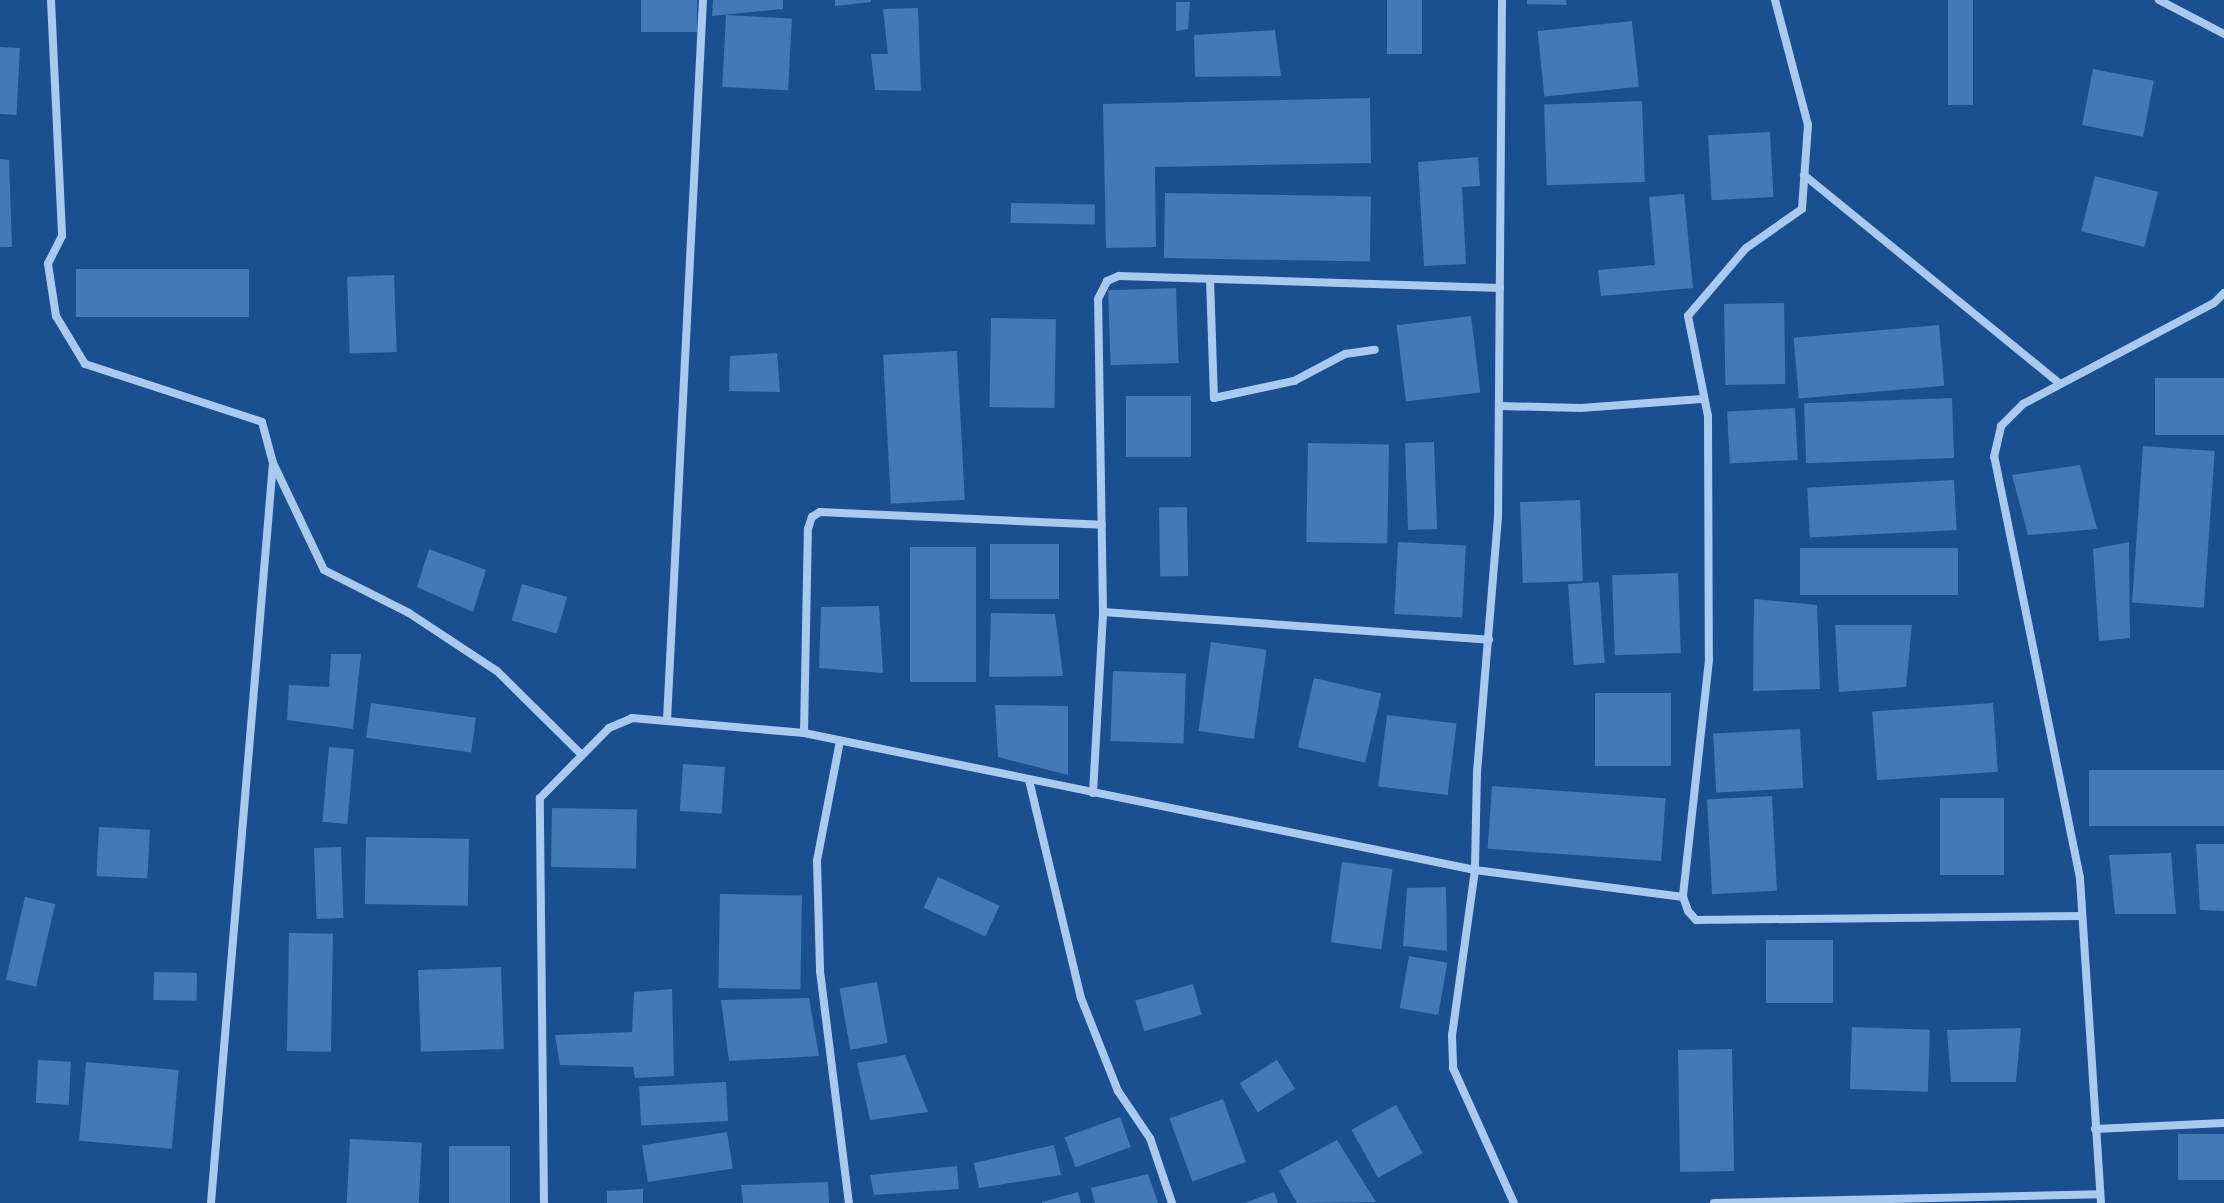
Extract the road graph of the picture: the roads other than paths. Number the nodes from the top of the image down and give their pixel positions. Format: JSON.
{"nodes":[{"id":1,"x":51,"y":0,"type":"edge"},
{"id":2,"x":703,"y":0,"type":"edge"},
{"id":3,"x":1502,"y":0,"type":"edge"},
{"id":4,"x":1775,"y":0,"type":"edge"},
{"id":5,"x":2159,"y":0,"type":"edge"},
{"id":6,"x":2224,"y":34,"type":"edge"},
{"id":7,"x":1804,"y":175,"type":"junction"},
{"id":8,"x":1210,"y":279,"type":"junction"},
{"id":9,"x":1500,"y":288,"type":"junction"},
{"id":10,"x":2224,"y":293,"type":"edge"},
{"id":11,"x":1375,"y":350,"type":"dead end"},
{"id":12,"x":2060,"y":384,"type":"junction"},
{"id":13,"x":1702,"y":399,"type":"junction"},
{"id":14,"x":1499,"y":406,"type":"junction"},
{"id":15,"x":273,"y":463,"type":"junction"},
{"id":16,"x":1102,"y":525,"type":"junction"},
{"id":17,"x":1103,"y":612,"type":"junction"},
{"id":18,"x":1489,"y":640,"type":"junction"},
{"id":19,"x":667,"y":720,"type":"junction"},
{"id":20,"x":804,"y":733,"type":"junction"},
{"id":21,"x":840,"y":741,"type":"junction"},
{"id":22,"x":581,"y":754,"type":"junction"},
{"id":23,"x":1029,"y":780,"type":"junction"},
{"id":24,"x":1093,"y":793,"type":"junction"},
{"id":25,"x":1475,"y":870,"type":"junction"},
{"id":26,"x":1683,"y":897,"type":"junction"},
{"id":27,"x":2082,"y":916,"type":"junction"},
{"id":28,"x":2224,"y":1123,"type":"edge"},
{"id":29,"x":2095,"y":1129,"type":"junction"},
{"id":30,"x":2100,"y":1198,"type":"edge"},
{"id":31,"x":211,"y":1203,"type":"edge"},
{"id":32,"x":544,"y":1203,"type":"edge"},
{"id":33,"x":849,"y":1203,"type":"edge"},
{"id":34,"x":1172,"y":1203,"type":"edge"},
{"id":35,"x":1514,"y":1203,"type":"edge"},
{"id":36,"x":1714,"y":1203,"type":"edge"}],
"edges":[{"from":1,"to":15,"type":"street"},
{"from":2,"to":19,"type":"street"},
{"from":3,"to":9,"type":"street"},
{"from":4,"to":7,"type":"street"},
{"from":5,"to":6,"type":"street"},
{"from":7,"to":12,"type":"street"},
{"from":7,"to":13,"type":"street"},
{"from":8,"to":9,"type":"street"},
{"from":8,"to":11,"type":"street"},
{"from":8,"to":16,"type":"street"},
{"from":9,"to":14,"type":"street"},
{"from":10,"to":12,"type":"street"},
{"from":12,"to":27,"type":"street"},
{"from":13,"to":14,"type":"street"},
{"from":13,"to":26,"type":"street"},
{"from":14,"to":18,"type":"street"},
{"from":15,"to":22,"type":"street"},
{"from":15,"to":31,"type":"street"},
{"from":16,"to":17,"type":"street"},
{"from":16,"to":20,"type":"street"},
{"from":17,"to":18,"type":"street"},
{"from":17,"to":24,"type":"street"},
{"from":18,"to":25,"type":"street"},
{"from":19,"to":20,"type":"street"},
{"from":19,"to":22,"type":"street"},
{"from":20,"to":21,"type":"street"},
{"from":21,"to":23,"type":"street"},
{"from":21,"to":33,"type":"street"},
{"from":22,"to":32,"type":"street"},
{"from":23,"to":24,"type":"street"},
{"from":23,"to":34,"type":"street"},
{"from":24,"to":25,"type":"street"},
{"from":25,"to":26,"type":"street"},
{"from":25,"to":35,"type":"street"},
{"from":26,"to":27,"type":"street"},
{"from":27,"to":29,"type":"street"},
{"from":28,"to":29,"type":"street"},
{"from":29,"to":30,"type":"street"},
{"from":30,"to":36,"type":"street"}]}
